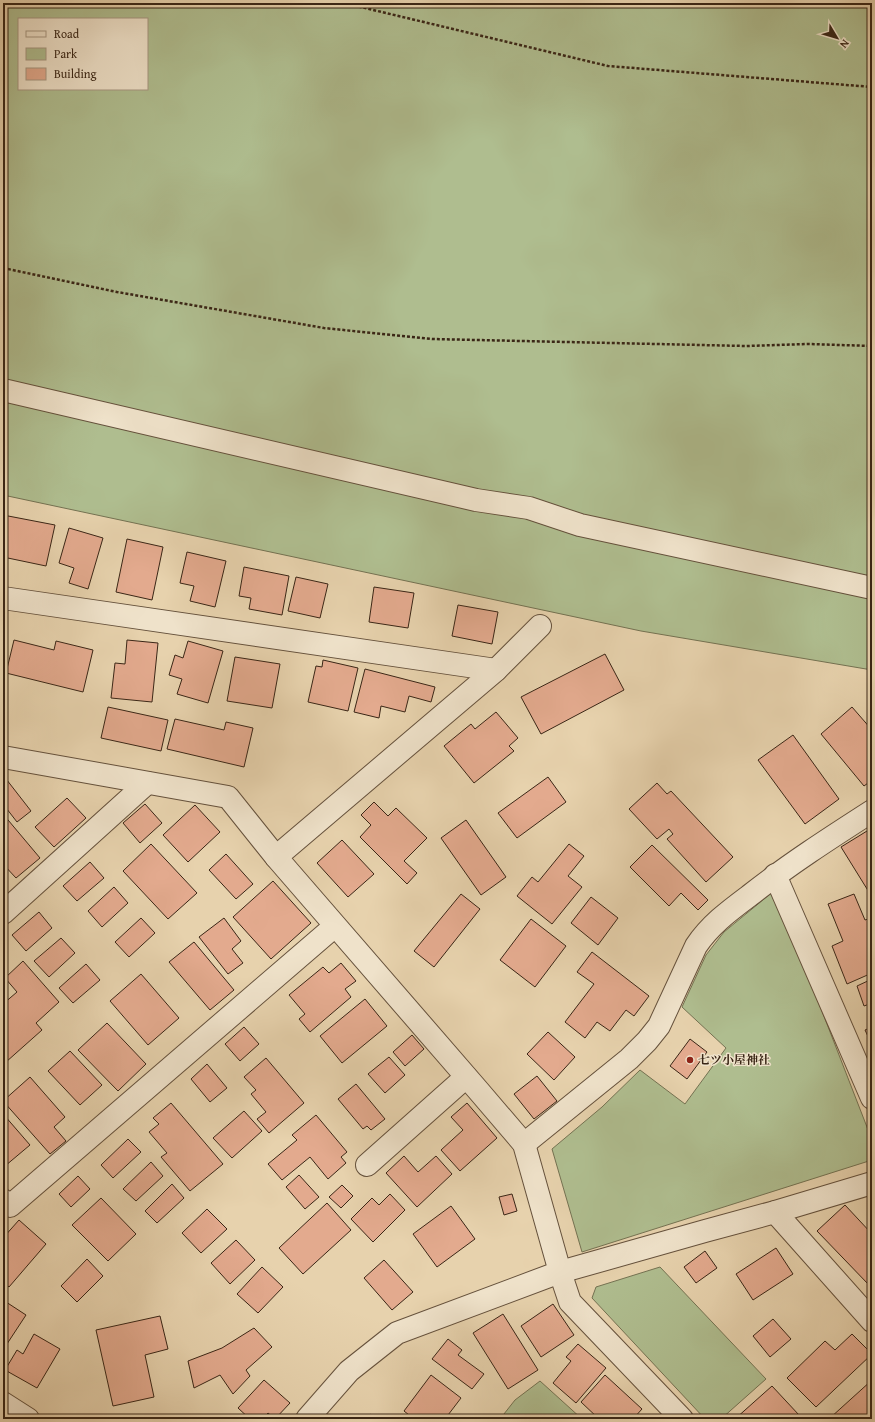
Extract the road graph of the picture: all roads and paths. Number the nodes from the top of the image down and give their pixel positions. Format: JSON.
{"nodes":[{"id":1,"x":344,"y":3,"type":"edge"},
{"id":2,"x":872,"y":87,"type":"edge"},
{"id":3,"x":3,"y":268,"type":"edge"},
{"id":4,"x":872,"y":346,"type":"edge"},
{"id":5,"x":3,"y":390,"type":"edge"},
{"id":6,"x":872,"y":588,"type":"edge"},
{"id":7,"x":3,"y":598,"type":"edge"},
{"id":8,"x":540,"y":626,"type":"dead end"},
{"id":9,"x":496,"y":670,"type":"junction"},
{"id":10,"x":3,"y":757,"type":"edge"},
{"id":11,"x":148,"y":783,"type":"junction"},
{"id":12,"x":872,"y":811,"type":"edge"},
{"id":13,"x":276,"y":857,"type":"junction"},
{"id":14,"x":775,"y":875,"type":"junction"},
{"id":15,"x":3,"y":913,"type":"edge"},
{"id":16,"x":335,"y":926,"type":"junction"},
{"id":17,"x":466,"y":1077,"type":"junction"},
{"id":18,"x":872,"y":1098,"type":"edge"},
{"id":19,"x":524,"y":1144,"type":"junction"},
{"id":20,"x":367,"y":1165,"type":"dead end"},
{"id":21,"x":872,"y":1183,"type":"edge"},
{"id":22,"x":3,"y":1200,"type":"edge"},
{"id":23,"x":775,"y":1212,"type":"junction"},
{"id":24,"x":560,"y":1272,"type":"junction"},
{"id":25,"x":872,"y":1320,"type":"edge"},
{"id":26,"x":3,"y":1403,"type":"edge"},
{"id":27,"x":670,"y":1414,"type":"edge"},
{"id":28,"x":28,"y":1419,"type":"edge"},
{"id":29,"x":307,"y":1419,"type":"edge"}],
"edges":[{"from":1,"to":2,"type":"path"},
{"from":3,"to":4,"type":"path"},
{"from":5,"to":6,"type":"street"},
{"from":7,"to":9,"type":"street"},
{"from":8,"to":9,"type":"street"},
{"from":9,"to":13,"type":"street"},
{"from":10,"to":11,"type":"street"},
{"from":11,"to":13,"type":"street"},
{"from":11,"to":15,"type":"street"},
{"from":12,"to":14,"type":"street"},
{"from":13,"to":16,"type":"street"},
{"from":14,"to":18,"type":"street"},
{"from":14,"to":19,"type":"street"},
{"from":16,"to":17,"type":"street"},
{"from":16,"to":22,"type":"street"},
{"from":17,"to":19,"type":"street"},
{"from":17,"to":20,"type":"street"},
{"from":19,"to":24,"type":"street"},
{"from":21,"to":23,"type":"street"},
{"from":23,"to":24,"type":"street"},
{"from":23,"to":25,"type":"street"},
{"from":24,"to":27,"type":"street"},
{"from":24,"to":29,"type":"street"},
{"from":26,"to":28,"type":"street"}]}
